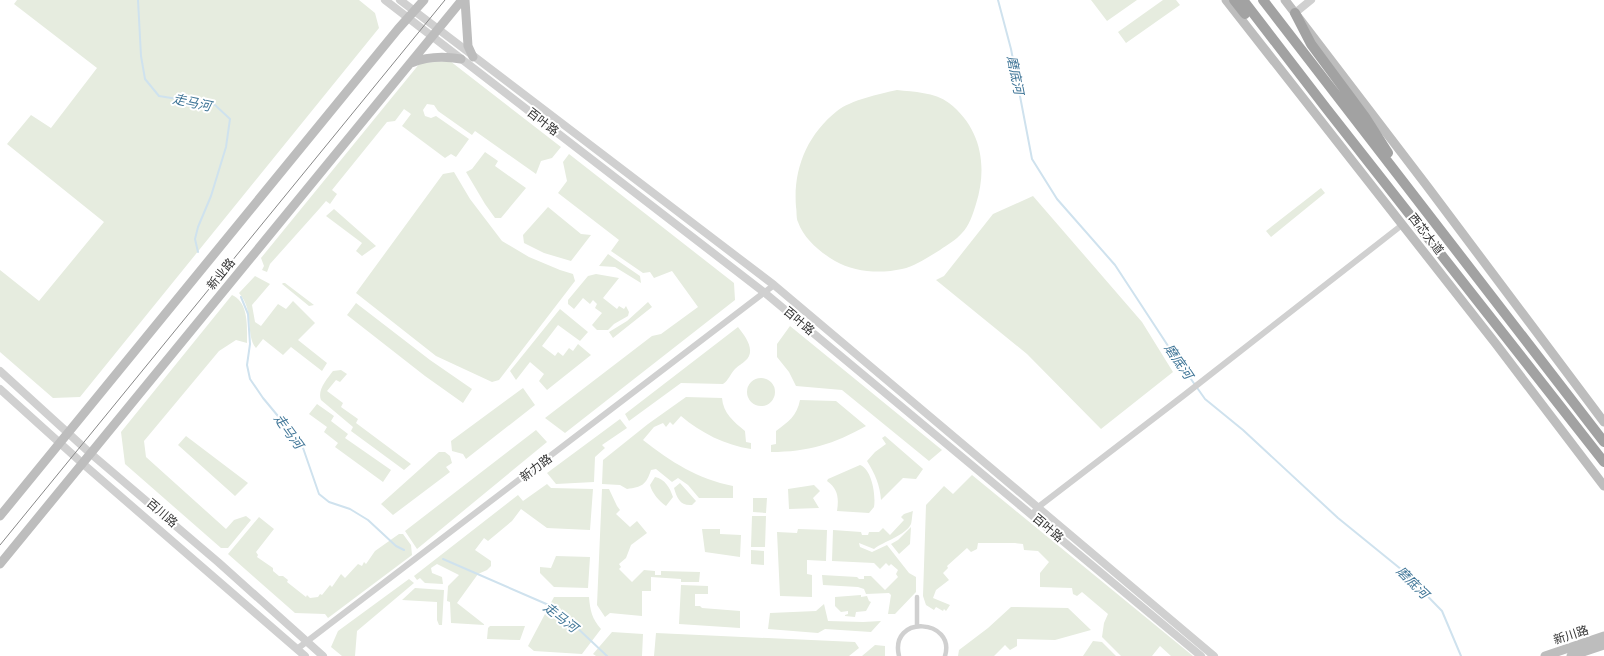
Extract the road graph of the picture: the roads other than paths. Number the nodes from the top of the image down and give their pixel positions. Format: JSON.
{"nodes":[{"id":1,"x":385,"y":0,"type":"edge"},
{"id":2,"x":400,"y":0,"type":"edge"},
{"id":3,"x":424,"y":0,"type":"edge"},
{"id":4,"x":463,"y":0,"type":"edge"},
{"id":5,"x":1226,"y":0,"type":"edge"},
{"id":6,"x":1234,"y":0,"type":"edge"},
{"id":7,"x":1243,"y":0,"type":"edge"},
{"id":8,"x":1263,"y":0,"type":"edge"},
{"id":9,"x":1285,"y":0,"type":"edge"},
{"id":10,"x":1311,"y":0,"type":"edge"},
{"id":11,"x":1295,"y":13,"type":"junction"},
{"id":12,"x":411,"y":14,"type":"junction"},
{"id":13,"x":435,"y":33,"type":"junction"},
{"id":14,"x":473,"y":57,"type":"junction"},
{"id":15,"x":461,"y":59,"type":"junction"},
{"id":16,"x":410,"y":64,"type":"junction"},
{"id":17,"x":1326,"y":108,"type":"junction"},
{"id":18,"x":1426,"y":212,"type":"junction"},
{"id":19,"x":1402,"y":225,"type":"junction"},
{"id":20,"x":774,"y":285,"type":"junction"},
{"id":21,"x":765,"y":293,"type":"junction"},
{"id":22,"x":0,"y":371,"type":"edge"},
{"id":23,"x":0,"y":389,"type":"edge"},
{"id":24,"x":1604,"y":422,"type":"edge"},
{"id":25,"x":68,"y":432,"type":"junction"},
{"id":26,"x":59,"y":442,"type":"junction"},
{"id":27,"x":1604,"y":442,"type":"edge"},
{"id":28,"x":90,"y":453,"type":"junction"},
{"id":29,"x":1604,"y":462,"type":"edge"},
{"id":30,"x":82,"y":463,"type":"junction"},
{"id":31,"x":1604,"y":486,"type":"edge"},
{"id":32,"x":1034,"y":511,"type":"junction"},
{"id":33,"x":0,"y":516,"type":"edge"},
{"id":34,"x":0,"y":564,"type":"edge"},
{"id":35,"x":917,"y":597,"type":"dead end"},
{"id":36,"x":917,"y":626,"type":"junction"},
{"id":37,"x":1604,"y":636,"type":"edge"},
{"id":38,"x":307,"y":642,"type":"junction"},
{"id":39,"x":1604,"y":645,"type":"edge"},
{"id":40,"x":297,"y":649,"type":"junction"},
{"id":41,"x":306,"y":656,"type":"edge"},
{"id":42,"x":323,"y":656,"type":"edge"},
{"id":43,"x":898,"y":656,"type":"edge"},
{"id":44,"x":944,"y":656,"type":"edge"},
{"id":45,"x":1201,"y":656,"type":"edge"},
{"id":46,"x":1214,"y":656,"type":"edge"},
{"id":47,"x":1545,"y":656,"type":"edge"},
{"id":48,"x":1571,"y":656,"type":"edge"}],
"edges":[{"from":1,"to":12,"type":"street","name":"百叶路"},
{"from":2,"to":12,"type":"street","name":"百叶路"},
{"from":3,"to":12,"type":"main road","name":"新业路"},
{"from":4,"to":13,"type":"main road","name":"新业路"},
{"from":4,"to":14,"type":"main road"},
{"from":5,"to":19,"type":"main road","name":"西芯大道"},
{"from":6,"to":17,"type":"highway"},
{"from":7,"to":17,"type":"highway","name":"西芯大道"},
{"from":8,"to":18,"type":"highway","name":"西芯大道"},
{"from":9,"to":11,"type":"main road"},
{"from":10,"to":11,"type":"street"},
{"from":11,"to":18,"type":"highway"},
{"from":11,"to":24,"type":"main road"},
{"from":12,"to":13,"type":"street","name":"百叶路"},
{"from":12,"to":25,"type":"main road","name":"新业路"},
{"from":13,"to":14,"type":"street","name":"百叶路"},
{"from":13,"to":15,"type":"street","name":"百叶路"},
{"from":13,"to":16,"type":"main road","name":"新业路"},
{"from":14,"to":20,"type":"street","name":"百叶路"},
{"from":15,"to":16,"type":"main road"},
{"from":15,"to":21,"type":"street","name":"百叶路"},
{"from":16,"to":28,"type":"main road","name":"新业路"},
{"from":17,"to":29,"type":"highway","name":"西芯大道"},
{"from":18,"to":27,"type":"highway","name":"西芯大道"},
{"from":19,"to":31,"type":"main road","name":"西芯大道"},
{"from":19,"to":32,"type":"street"},
{"from":20,"to":21,"type":"street","name":"新力路"},
{"from":20,"to":32,"type":"street","name":"百叶路"},
{"from":21,"to":32,"type":"street","name":"百叶路"},
{"from":21,"to":38,"type":"street","name":"新力路"},
{"from":22,"to":25,"type":"street","name":"百川路"},
{"from":23,"to":26,"type":"street","name":"百川路"},
{"from":25,"to":26,"type":"main road","name":"新业路"},
{"from":25,"to":28,"type":"street","name":"百川路"},
{"from":26,"to":30,"type":"street","name":"百川路"},
{"from":26,"to":33,"type":"main road","name":"新业路"},
{"from":28,"to":30,"type":"main road","name":"新业路"},
{"from":28,"to":38,"type":"street","name":"百川路"},
{"from":30,"to":34,"type":"main road","name":"新业路"},
{"from":30,"to":40,"type":"street","name":"百川路"},
{"from":32,"to":45,"type":"street","name":"百叶路"},
{"from":32,"to":46,"type":"street","name":"百叶路"},
{"from":35,"to":36,"type":"street"},
{"from":36,"to":43,"type":"street"},
{"from":36,"to":44,"type":"street"},
{"from":37,"to":47,"type":"main road","name":"新川路"},
{"from":38,"to":40,"type":"street","name":"新力路"},
{"from":38,"to":42,"type":"street","name":"百川路"},
{"from":39,"to":48,"type":"main road","name":"新川路"},
{"from":40,"to":41,"type":"street","name":"百川路"}]}
